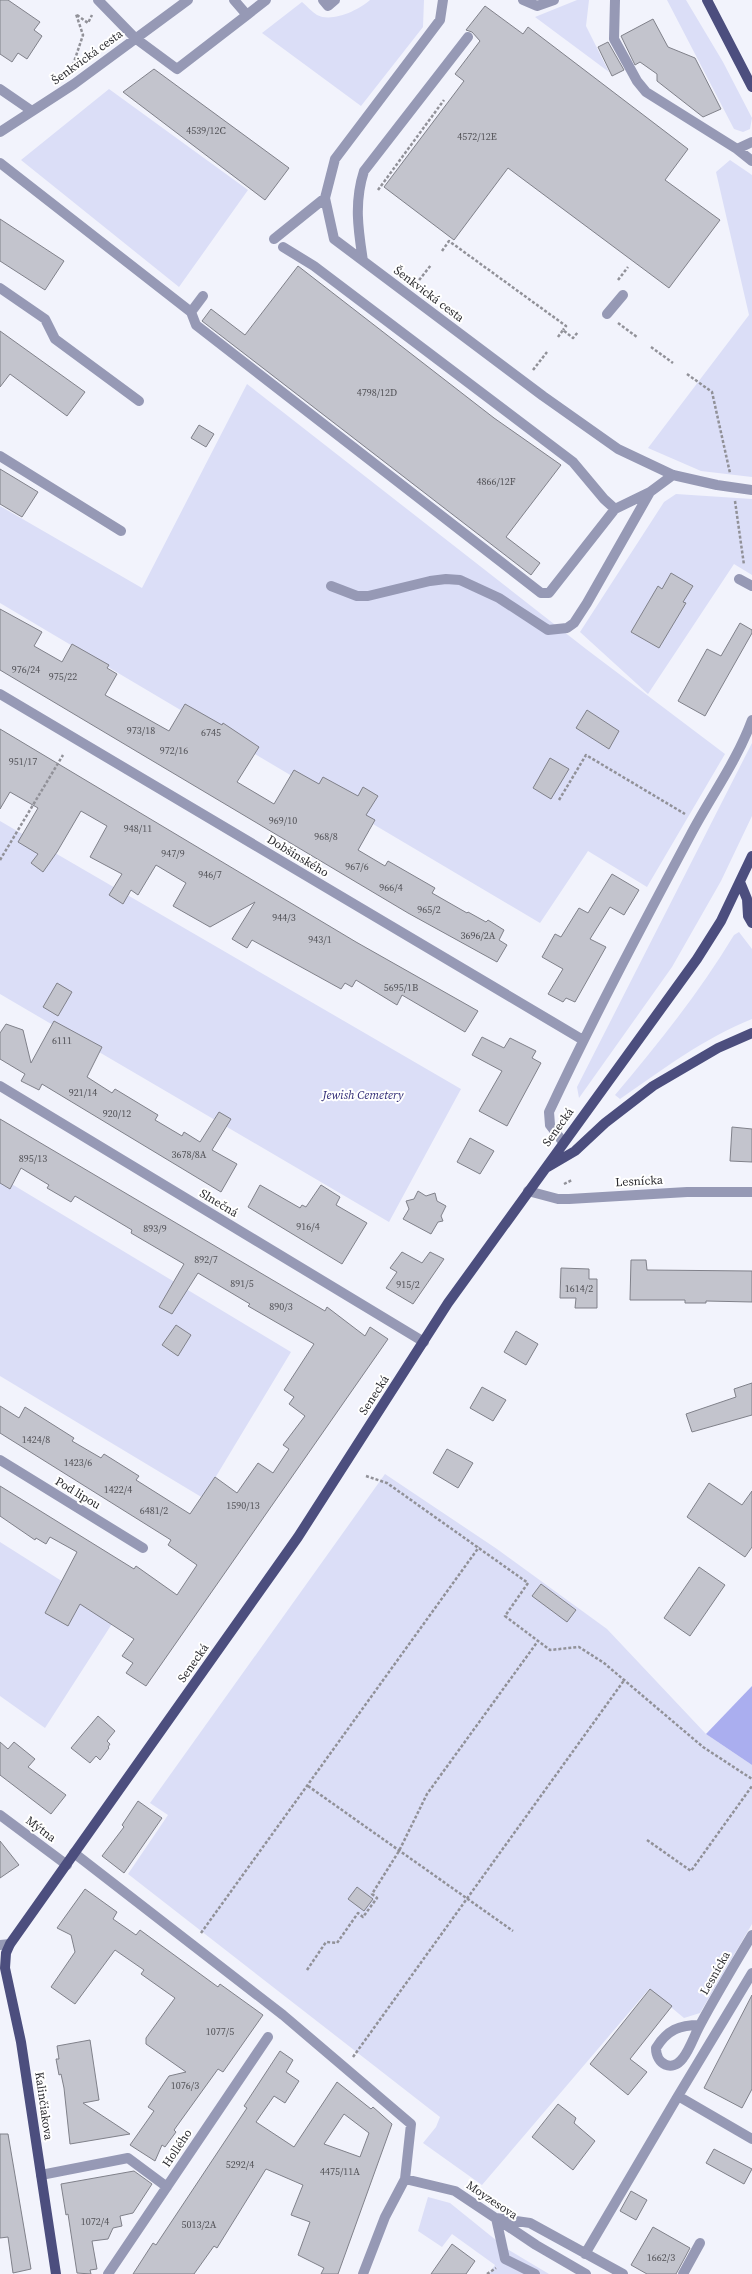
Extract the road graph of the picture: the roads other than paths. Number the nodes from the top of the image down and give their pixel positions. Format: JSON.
{"nodes":[{"id":1,"x":98,"y":0,"type":"edge"},
{"id":2,"x":188,"y":0,"type":"edge"},
{"id":3,"x":234,"y":0,"type":"edge"},
{"id":4,"x":266,"y":0,"type":"edge"},
{"id":5,"x":443,"y":0,"type":"edge"},
{"id":6,"x":523,"y":0,"type":"edge"},
{"id":7,"x":554,"y":0,"type":"edge"},
{"id":8,"x":615,"y":0,"type":"edge"},
{"id":9,"x":707,"y":0,"type":"edge"},
{"id":10,"x":247,"y":15,"type":"junction"},
{"id":11,"x":468,"y":37,"type":"dead end"},
{"id":12,"x":135,"y":38,"type":"junction"},
{"id":13,"x":752,"y":87,"type":"edge"},
{"id":14,"x":0,"y":89,"type":"edge"},
{"id":15,"x":32,"y":111,"type":"junction"},
{"id":16,"x":0,"y":132,"type":"edge"},
{"id":17,"x":752,"y":142,"type":"edge"},
{"id":18,"x":737,"y":149,"type":"junction"},
{"id":19,"x":752,"y":161,"type":"edge"},
{"id":20,"x":0,"y":163,"type":"edge"},
{"id":21,"x":325,"y":198,"type":"junction"},
{"id":22,"x":274,"y":239,"type":"dead end"},
{"id":23,"x":283,"y":247,"type":"dead end"},
{"id":24,"x":363,"y":261,"type":"junction"},
{"id":25,"x":0,"y":288,"type":"edge"},
{"id":26,"x":623,"y":295,"type":"dead end"},
{"id":27,"x":203,"y":296,"type":"dead end"},
{"id":28,"x":191,"y":312,"type":"junction"},
{"id":29,"x":611,"y":317,"type":"road end"},
{"id":30,"x":139,"y":401,"type":"dead end"},
{"id":31,"x":0,"y":456,"type":"edge"},
{"id":32,"x":673,"y":475,"type":"junction"},
{"id":33,"x":752,"y":490,"type":"edge"},
{"id":34,"x":650,"y":492,"type":"junction"},
{"id":35,"x":615,"y":509,"type":"junction"},
{"id":36,"x":121,"y":531,"type":"dead end"},
{"id":37,"x":739,"y":579,"type":"road end"},
{"id":38,"x":331,"y":586,"type":"dead end"},
{"id":39,"x":752,"y":586,"type":"edge"},
{"id":40,"x":0,"y":694,"type":"edge"},
{"id":41,"x":752,"y":720,"type":"edge"},
{"id":42,"x":752,"y":856,"type":"edge"},
{"id":43,"x":750,"y":867,"type":"edge"},
{"id":44,"x":740,"y":882,"type":"junction"},
{"id":45,"x":752,"y":923,"type":"edge"},
{"id":46,"x":752,"y":1033,"type":"edge"},
{"id":47,"x":583,"y":1040,"type":"junction"},
{"id":48,"x":0,"y":1086,"type":"edge"},
{"id":49,"x":563,"y":1142,"type":"junction"},
{"id":50,"x":543,"y":1170,"type":"junction"},
{"id":51,"x":528,"y":1191,"type":"junction"},
{"id":52,"x":752,"y":1192,"type":"edge"},
{"id":53,"x":424,"y":1342,"type":"junction"},
{"id":54,"x":0,"y":1460,"type":"edge"},
{"id":55,"x":143,"y":1548,"type":"dead end"},
{"id":56,"x":0,"y":1815,"type":"edge"},
{"id":57,"x":74,"y":1854,"type":"junction"},
{"id":58,"x":66,"y":1865,"type":"junction"},
{"id":59,"x":752,"y":1935,"type":"edge"},
{"id":60,"x":5,"y":1945,"type":"edge"},
{"id":61,"x":747,"y":1953,"type":"edge"},
{"id":62,"x":752,"y":1974,"type":"edge"},
{"id":63,"x":700,"y":2025,"type":"junction"},
{"id":64,"x":268,"y":2037,"type":"dead end"},
{"id":65,"x":678,"y":2096,"type":"junction"},
{"id":66,"x":752,"y":2140,"type":"edge"},
{"id":67,"x":41,"y":2175,"type":"junction"},
{"id":68,"x":404,"y":2179,"type":"junction"},
{"id":69,"x":167,"y":2186,"type":"junction"},
{"id":70,"x":496,"y":2218,"type":"junction"},
{"id":71,"x":700,"y":2243,"type":"dead end"},
{"id":72,"x":585,"y":2254,"type":"junction"},
{"id":73,"x":365,"y":2273,"type":"edge"},
{"id":74,"x":56,"y":2274,"type":"edge"},
{"id":75,"x":108,"y":2274,"type":"edge"},
{"id":76,"x":535,"y":2274,"type":"edge"},
{"id":77,"x":586,"y":2274,"type":"edge"},
{"id":78,"x":622,"y":2274,"type":"edge"},
{"id":79,"x":683,"y":2274,"type":"edge"}],
"edges":[{"from":1,"to":12,"type":"street"},
{"from":2,"to":12,"type":"street","name":"Šenkvická cesta"},
{"from":3,"to":10,"type":"street"},
{"from":4,"to":10,"type":"street"},
{"from":5,"to":21,"type":"street","name":"Šenkvická cesta"},
{"from":6,"to":7,"type":"street"},
{"from":8,"to":18,"type":"street"},
{"from":9,"to":13,"type":"main road"},
{"from":10,"to":12,"type":"street"},
{"from":11,"to":24,"type":"street"},
{"from":12,"to":15,"type":"street","name":"Šenkvická cesta"},
{"from":14,"to":15,"type":"street"},
{"from":15,"to":16,"type":"street","name":"Šenkvická cesta"},
{"from":17,"to":18,"type":"street"},
{"from":18,"to":19,"type":"street"},
{"from":20,"to":28,"type":"street"},
{"from":21,"to":22,"type":"street"},
{"from":21,"to":24,"type":"street","name":"Šenkvická cesta"},
{"from":23,"to":35,"type":"street"},
{"from":24,"to":32,"type":"street","name":"Šenkvická cesta"},
{"from":25,"to":30,"type":"street"},
{"from":26,"to":29,"type":"street"},
{"from":27,"to":28,"type":"street"},
{"from":28,"to":35,"type":"street"},
{"from":31,"to":36,"type":"street"},
{"from":32,"to":33,"type":"street","name":"Šenkvická cesta"},
{"from":32,"to":34,"type":"street"},
{"from":34,"to":35,"type":"street"},
{"from":34,"to":38,"type":"street"},
{"from":37,"to":39,"type":"street"},
{"from":40,"to":47,"type":"street","name":"Dobšinského"},
{"from":41,"to":47,"type":"street"},
{"from":42,"to":43,"type":"main road","name":"Senecká"},
{"from":43,"to":44,"type":"main road","name":"Senecká"},
{"from":44,"to":45,"type":"main road"},
{"from":44,"to":49,"type":"main road","name":"Senecká"},
{"from":46,"to":50,"type":"main road"},
{"from":47,"to":49,"type":"street"},
{"from":48,"to":53,"type":"street","name":"Slnečná"},
{"from":49,"to":50,"type":"main road","name":"Senecká"},
{"from":50,"to":51,"type":"main road","name":"Senecká"},
{"from":51,"to":52,"type":"street","name":"Lesnícka"},
{"from":51,"to":53,"type":"main road","name":"Senecká"},
{"from":53,"to":57,"type":"main road","name":"Senecká"},
{"from":54,"to":55,"type":"street","name":"Pod lipou"},
{"from":56,"to":58,"type":"street","name":"Mýtna"},
{"from":57,"to":58,"type":"main road","name":"Senecká"},
{"from":57,"to":68,"type":"street"},
{"from":58,"to":60,"type":"main road","name":"Senecká"},
{"from":59,"to":61,"type":"street","name":"Lesnícka"},
{"from":60,"to":67,"type":"main road","name":"Kalinčiakova"},
{"from":61,"to":63,"type":"street","name":"Lesnícka"},
{"from":62,"to":65,"type":"street"},
{"from":63,"to":63,"type":"street","name":"Lesnícka"},
{"from":64,"to":69,"type":"street","name":"Hollého"},
{"from":65,"to":66,"type":"street"},
{"from":65,"to":72,"type":"street"},
{"from":67,"to":69,"type":"street"},
{"from":67,"to":74,"type":"main road","name":"Kalinčiakova"},
{"from":68,"to":70,"type":"street","name":"Moyzesova"},
{"from":68,"to":73,"type":"street"},
{"from":69,"to":75,"type":"street","name":"Hollého"},
{"from":70,"to":72,"type":"street"},
{"from":70,"to":76,"type":"street"},
{"from":70,"to":77,"type":"street","name":"Moyzesova"},
{"from":71,"to":79,"type":"street"},
{"from":72,"to":78,"type":"street"}]}
